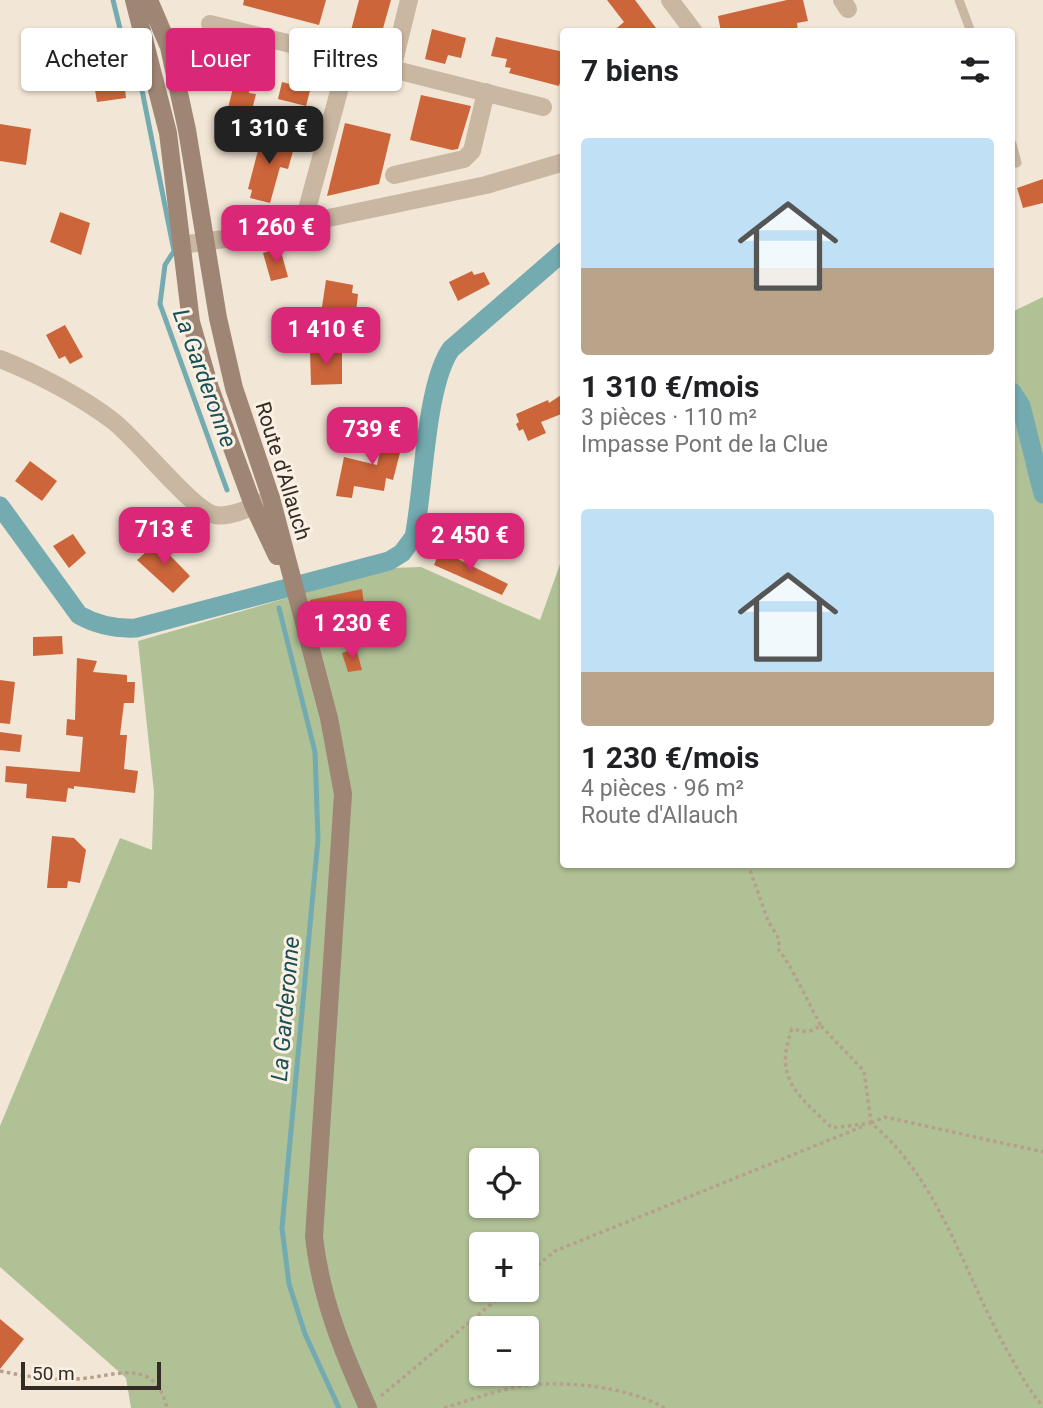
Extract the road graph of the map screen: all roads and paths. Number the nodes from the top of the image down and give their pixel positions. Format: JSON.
{"nodes":[{"id":1,"x":134,"y":0,"type":"edge"},
{"id":2,"x":149,"y":0,"type":"edge"},
{"id":3,"x":409,"y":0,"type":"edge"},
{"id":4,"x":670,"y":0,"type":"edge"},
{"id":5,"x":960,"y":0,"type":"edge"},
{"id":6,"x":209,"y":24,"type":"dead end"},
{"id":7,"x":402,"y":28,"type":"edge"},
{"id":8,"x":691,"y":28,"type":"edge"},
{"id":9,"x":970,"y":28,"type":"edge"},
{"id":10,"x":289,"y":44,"type":"edge"},
{"id":11,"x":402,"y":71,"type":"edge"},
{"id":12,"x":339,"y":91,"type":"edge"},
{"id":13,"x":486,"y":92,"type":"junction"},
{"id":14,"x":543,"y":107,"type":"dead end"},
{"id":15,"x":187,"y":130,"type":"junction"},
{"id":16,"x":168,"y":133,"type":"junction"},
{"id":17,"x":1015,"y":155,"type":"edge"},
{"id":18,"x":560,"y":163,"type":"edge"},
{"id":19,"x":1017,"y":163,"type":"dead end"},
{"id":20,"x":394,"y":175,"type":"dead end"},
{"id":21,"x":303,"y":224,"type":"junction"},
{"id":22,"x":206,"y":241,"type":"junction"},
{"id":23,"x":182,"y":245,"type":"junction"},
{"id":24,"x":0,"y":359,"type":"edge"},
{"id":25,"x":271,"y":498,"type":"junction"},
{"id":26,"x":253,"y":505,"type":"junction"},
{"id":27,"x":293,"y":588,"type":"junction"},
{"id":28,"x":749,"y":868,"type":"edge"},
{"id":29,"x":821,"y":1027,"type":"junction"},
{"id":30,"x":871,"y":1123,"type":"junction"},
{"id":31,"x":1043,"y":1152,"type":"edge"},
{"id":32,"x":539,"y":1264,"type":"edge"},
{"id":33,"x":494,"y":1302,"type":"edge"},
{"id":34,"x":0,"y":1371,"type":"edge"},
{"id":35,"x":1043,"y":1406,"type":"edge"},
{"id":36,"x":368,"y":1407,"type":"edge"},
{"id":37,"x":167,"y":1408,"type":"edge"},
{"id":38,"x":444,"y":1408,"type":"edge"},
{"id":39,"x":665,"y":1408,"type":"edge"}],
"edges":[{"from":1,"to":16,"type":"main road","name":"Route d'Allauch"},
{"from":2,"to":15,"type":"main road","name":"Route d'Allauch"},
{"from":3,"to":7,"type":"street"},
{"from":4,"to":8,"type":"street"},
{"from":5,"to":9,"type":"lane"},
{"from":6,"to":10,"type":"street"},
{"from":11,"to":13,"type":"street"},
{"from":12,"to":21,"type":"street"},
{"from":13,"to":14,"type":"street"},
{"from":13,"to":20,"type":"street"},
{"from":15,"to":16,"type":"main road"},
{"from":15,"to":22,"type":"main road","name":"Route d'Allauch"},
{"from":16,"to":23,"type":"main road","name":"Route d'Allauch"},
{"from":17,"to":19,"type":"lane"},
{"from":18,"to":21,"type":"street"},
{"from":21,"to":22,"type":"street"},
{"from":22,"to":23,"type":"street"},
{"from":22,"to":25,"type":"main road","name":"Route d'Allauch"},
{"from":23,"to":26,"type":"main road","name":"Route d'Allauch"},
{"from":24,"to":26,"type":"street"},
{"from":25,"to":26,"type":"street"},
{"from":25,"to":27,"type":"main road","name":"Route d'Allauch"},
{"from":26,"to":27,"type":"main road","name":"Route d'Allauch"},
{"from":27,"to":36,"type":"main road","name":"Route d'Allauch"},
{"from":28,"to":29,"type":"path"},
{"from":29,"to":30,"type":"path"},
{"from":29,"to":30,"type":"path"},
{"from":30,"to":31,"type":"path"},
{"from":30,"to":32,"type":"path"},
{"from":30,"to":35,"type":"path"},
{"from":33,"to":36,"type":"path"},
{"from":34,"to":37,"type":"path"},
{"from":38,"to":39,"type":"path"}]}
